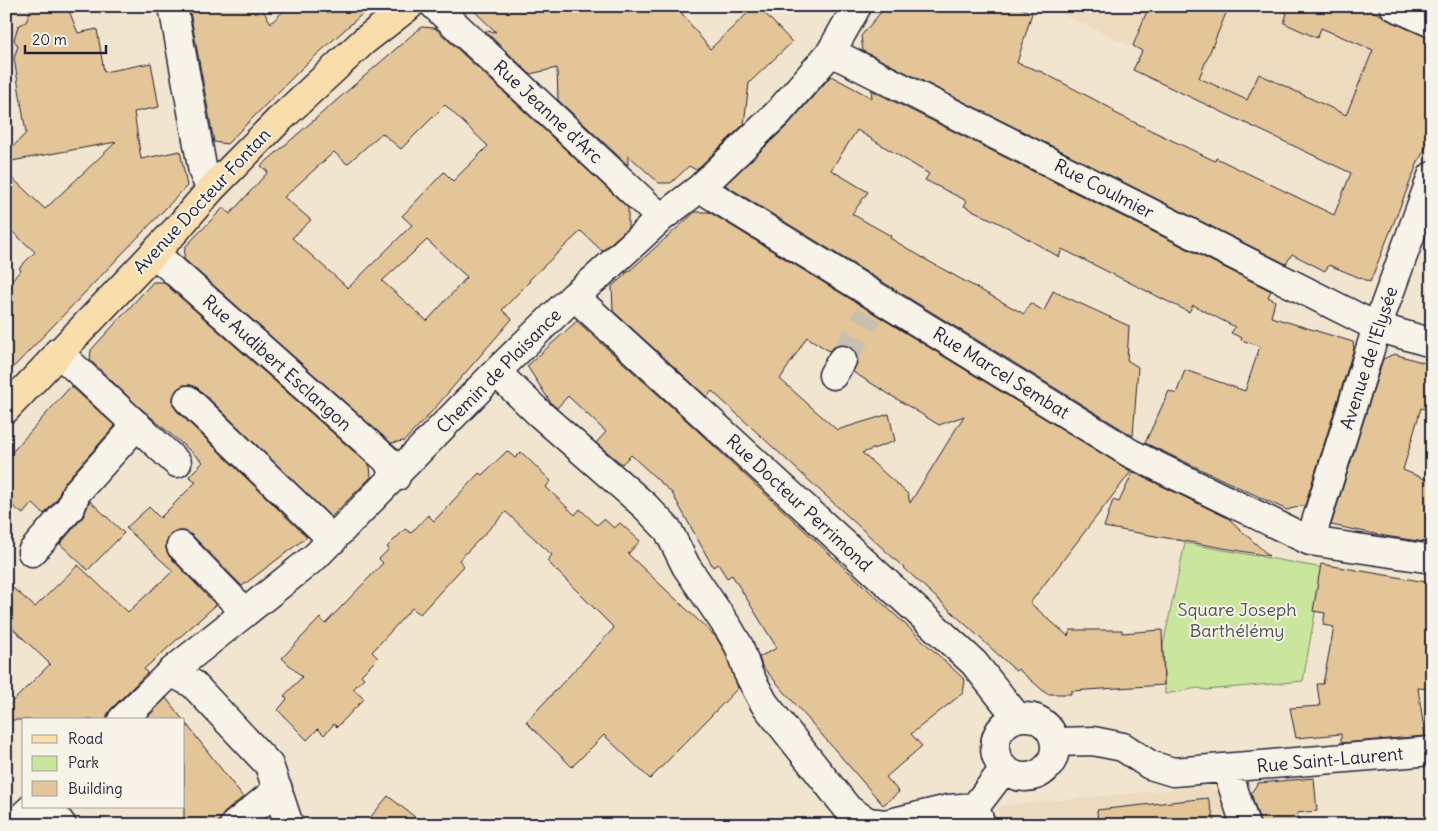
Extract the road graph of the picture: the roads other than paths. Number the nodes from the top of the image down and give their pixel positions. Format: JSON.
{"nodes":[{"id":1,"x":173,"y":6,"type":"edge"},
{"id":2,"x":409,"y":6,"type":"edge"},
{"id":3,"x":435,"y":6,"type":"edge"},
{"id":4,"x":857,"y":6,"type":"edge"},
{"id":5,"x":1394,"y":6,"type":"edge"},
{"id":6,"x":1432,"y":23,"type":"edge"},
{"id":7,"x":831,"y":52,"type":"junction"},
{"id":8,"x":1432,"y":176,"type":"edge"},
{"id":9,"x":700,"y":188,"type":"junction"},
{"id":10,"x":211,"y":189,"type":"junction"},
{"id":11,"x":660,"y":218,"type":"junction"},
{"id":12,"x":154,"y":253,"type":"junction"},
{"id":13,"x":574,"y":296,"type":"junction"},
{"id":14,"x":1377,"y":327,"type":"junction"},
{"id":15,"x":1432,"y":343,"type":"edge"},
{"id":16,"x":58,"y":352,"type":"junction"},
{"id":17,"x":496,"y":372,"type":"junction"},
{"id":18,"x":188,"y":400,"type":"dead end"},
{"id":19,"x":6,"y":409,"type":"edge"},
{"id":20,"x":137,"y":425,"type":"junction"},
{"id":21,"x":177,"y":462,"type":"dead end"},
{"id":22,"x":396,"y":477,"type":"junction"},
{"id":23,"x":333,"y":540,"type":"junction"},
{"id":24,"x":1310,"y":541,"type":"junction"},
{"id":25,"x":181,"y":546,"type":"dead end"},
{"id":26,"x":32,"y":552,"type":"dead end"},
{"id":27,"x":1432,"y":559,"type":"edge"},
{"id":28,"x":245,"y":612,"type":"junction"},
{"id":29,"x":171,"y":672,"type":"junction"},
{"id":30,"x":1017,"y":717,"type":"junction"},
{"id":31,"x":124,"y":718,"type":"edge"},
{"id":32,"x":1056,"y":742,"type":"junction"},
{"id":33,"x":1432,"y":752,"type":"edge"},
{"id":34,"x":1227,"y":769,"type":"junction"},
{"id":35,"x":1004,"y":770,"type":"junction"},
{"id":36,"x":278,"y":789,"type":"junction"},
{"id":37,"x":32,"y":808,"type":"edge"},
{"id":38,"x":49,"y":808,"type":"edge"},
{"id":39,"x":978,"y":816,"type":"edge"},
{"id":40,"x":13,"y":825,"type":"edge"},
{"id":41,"x":62,"y":825,"type":"edge"},
{"id":42,"x":234,"y":825,"type":"edge"},
{"id":43,"x":289,"y":825,"type":"edge"},
{"id":44,"x":1245,"y":825,"type":"edge"}],
"edges":[{"from":1,"to":10,"type":"street"},
{"from":2,"to":10,"type":"main road","name":"Avenue Docteur Fontan"},
{"from":3,"to":11,"type":"street","name":"Rue Jeanne d'Arc"},
{"from":4,"to":7,"type":"street","name":"Chemin de Plaisance"},
{"from":5,"to":6,"type":"street"},
{"from":7,"to":9,"type":"street","name":"Chemin de Plaisance"},
{"from":7,"to":14,"type":"street","name":"Rue Coulmier"},
{"from":8,"to":14,"type":"street","name":"Avenue de l'Elysée"},
{"from":9,"to":11,"type":"street","name":"Chemin de Plaisance"},
{"from":9,"to":24,"type":"street","name":"Rue Marcel Sembat"},
{"from":10,"to":12,"type":"main road","name":"Avenue Docteur Fontan"},
{"from":11,"to":13,"type":"street","name":"Chemin de Plaisance"},
{"from":12,"to":16,"type":"main road","name":"Avenue Docteur Fontan"},
{"from":12,"to":22,"type":"street","name":"Rue Audibert Esclangon"},
{"from":13,"to":17,"type":"street","name":"Chemin de Plaisance"},
{"from":13,"to":30,"type":"street","name":"Rue Docteur Perrimond"},
{"from":14,"to":15,"type":"street","name":"Rue Coulmier"},
{"from":14,"to":24,"type":"street","name":"Avenue de l'Elysée"},
{"from":16,"to":19,"type":"main road","name":"Avenue Docteur Fontan"},
{"from":16,"to":20,"type":"street"},
{"from":17,"to":22,"type":"street","name":"Chemin de Plaisance"},
{"from":17,"to":39,"type":"street"},
{"from":18,"to":23,"type":"street"},
{"from":20,"to":21,"type":"street"},
{"from":20,"to":26,"type":"street"},
{"from":22,"to":23,"type":"street","name":"Chemin de Plaisance"},
{"from":23,"to":28,"type":"street","name":"Chemin de Plaisance"},
{"from":24,"to":27,"type":"street","name":"Rue Marcel Sembat"},
{"from":25,"to":28,"type":"street"},
{"from":28,"to":29,"type":"street","name":"Chemin de Plaisance"},
{"from":29,"to":31,"type":"street","name":"Chemin de Plaisance"},
{"from":29,"to":36,"type":"street"},
{"from":30,"to":32,"type":"street"},
{"from":30,"to":35,"type":"street"},
{"from":32,"to":34,"type":"street","name":"Rue Saint-Laurent"},
{"from":32,"to":35,"type":"street"},
{"from":33,"to":34,"type":"street","name":"Rue Saint-Laurent"},
{"from":34,"to":44,"type":"street"},
{"from":35,"to":39,"type":"street"},
{"from":36,"to":42,"type":"street"},
{"from":36,"to":43,"type":"street"},
{"from":37,"to":40,"type":"street"},
{"from":38,"to":41,"type":"street"}]}
